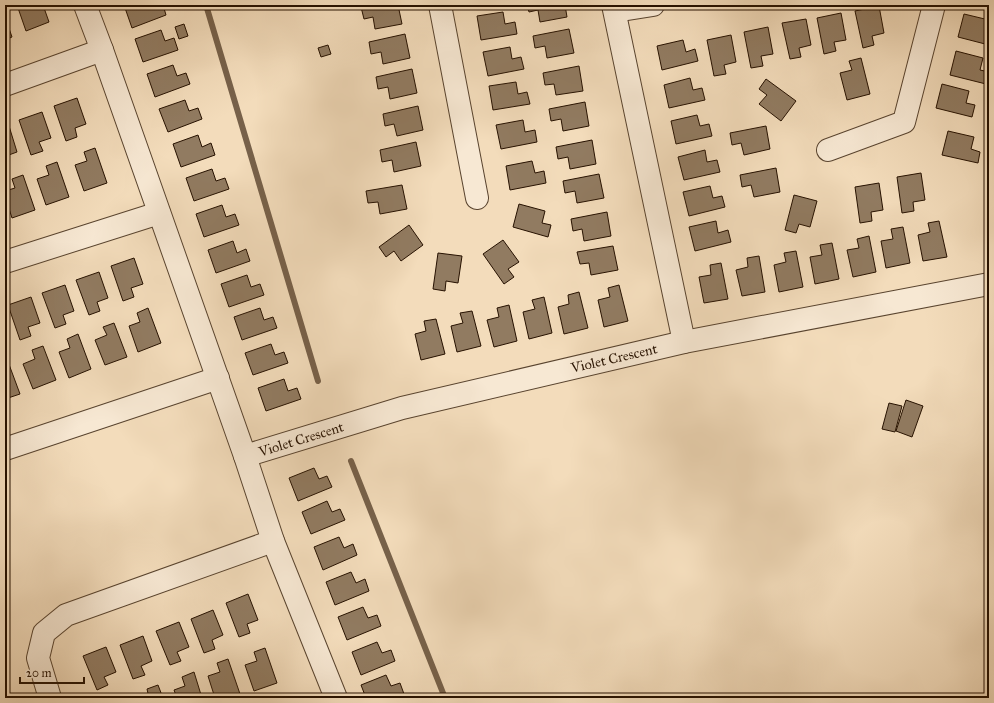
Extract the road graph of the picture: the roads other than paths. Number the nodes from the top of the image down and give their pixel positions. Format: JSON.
{"nodes":[{"id":1,"x":85,"y":5,"type":"edge"},
{"id":2,"x":440,"y":5,"type":"edge"},
{"id":3,"x":653,"y":5,"type":"edge"},
{"id":4,"x":934,"y":5,"type":"edge"},
{"id":5,"x":614,"y":8,"type":"edge"},
{"id":6,"x":102,"y":50,"type":"junction"},
{"id":7,"x":5,"y":85,"type":"edge"},
{"id":8,"x":828,"y":150,"type":"dead end"},
{"id":9,"x":477,"y":198,"type":"dead end"},
{"id":10,"x":159,"y":213,"type":"junction"},
{"id":11,"x":5,"y":262,"type":"edge"},
{"id":12,"x":989,"y":284,"type":"edge"},
{"id":13,"x":684,"y":342,"type":"junction"},
{"id":14,"x":218,"y":378,"type":"junction"},
{"id":15,"x":5,"y":449,"type":"edge"},
{"id":16,"x":245,"y":456,"type":"junction"},
{"id":17,"x":273,"y":541,"type":"junction"},
{"id":18,"x":50,"y":698,"type":"edge"},
{"id":19,"x":336,"y":698,"type":"edge"}],
"edges":[{"from":1,"to":6,"type":"street"},
{"from":2,"to":9,"type":"street"},
{"from":3,"to":5,"type":"street"},
{"from":4,"to":8,"type":"street"},
{"from":5,"to":13,"type":"street"},
{"from":6,"to":7,"type":"street"},
{"from":6,"to":10,"type":"street"},
{"from":10,"to":11,"type":"street"},
{"from":10,"to":14,"type":"street"},
{"from":12,"to":13,"type":"street","name":"Violet Crescent"},
{"from":13,"to":16,"type":"street","name":"Violet Crescent"},
{"from":14,"to":15,"type":"street"},
{"from":14,"to":16,"type":"street"},
{"from":16,"to":17,"type":"street"},
{"from":17,"to":18,"type":"street"},
{"from":17,"to":19,"type":"street"}]}
